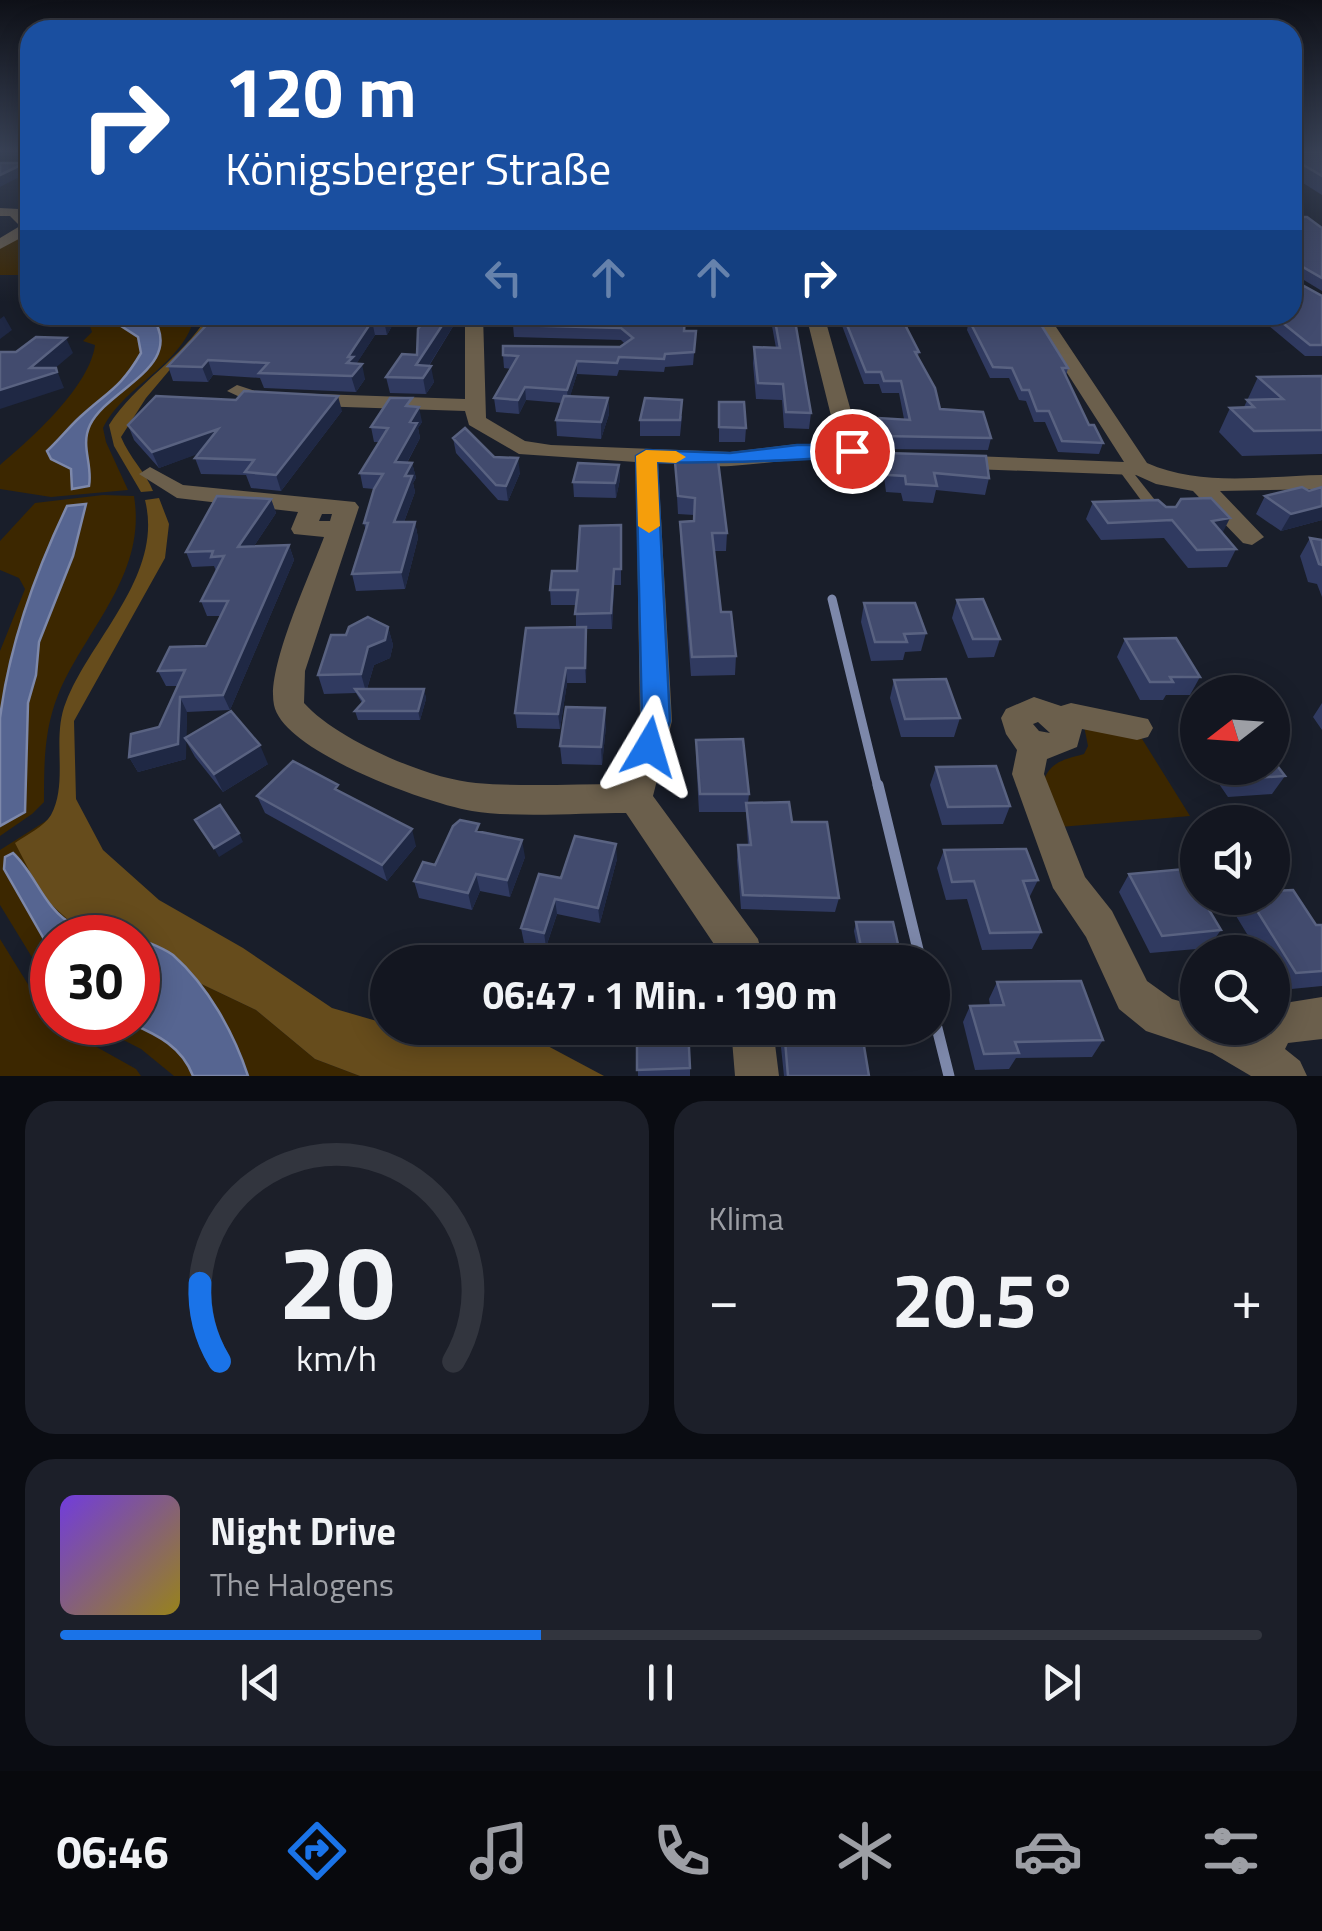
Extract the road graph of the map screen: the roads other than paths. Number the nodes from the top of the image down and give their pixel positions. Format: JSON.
{"nodes":[{"id":1,"x":476,"y":325,"type":"edge"},
{"id":2,"x":817,"y":325,"type":"edge"},
{"id":3,"x":1046,"y":325,"type":"edge"},
{"id":4,"x":237,"y":391,"type":"dead end"},
{"id":5,"x":476,"y":404,"type":"junction"},
{"id":6,"x":852,"y":451,"type":"junction"},
{"id":7,"x":646,"y":456,"type":"junction"},
{"id":8,"x":1132,"y":468,"type":"junction"},
{"id":9,"x":150,"y":474,"type":"dead end"},
{"id":10,"x":1322,"y":482,"type":"edge"},
{"id":11,"x":1200,"y":485,"type":"junction"},
{"id":12,"x":1162,"y":518,"type":"edge"},
{"id":13,"x":1252,"y":537,"type":"dead end"},
{"id":14,"x":1137,"y":728,"type":"dead end"},
{"id":15,"x":636,"y":799,"type":"junction"},
{"id":16,"x":738,"y":945,"type":"edge"},
{"id":17,"x":1322,"y":1018,"type":"edge"},
{"id":18,"x":1180,"y":1022,"type":"edge"},
{"id":19,"x":754,"y":1045,"type":"edge"},
{"id":20,"x":1242,"y":1045,"type":"edge"},
{"id":21,"x":1271,"y":1064,"type":"edge"},
{"id":22,"x":758,"y":1076,"type":"edge"}],
"edges":[{"from":1,"to":5,"type":"street"},
{"from":2,"to":6,"type":"street"},
{"from":3,"to":8,"type":"street"},
{"from":4,"to":5,"type":"street"},
{"from":5,"to":7,"type":"street"},
{"from":6,"to":7,"type":"street"},
{"from":6,"to":8,"type":"street"},
{"from":7,"to":15,"type":"street"},
{"from":8,"to":11,"type":"street"},
{"from":8,"to":12,"type":"lane"},
{"from":9,"to":15,"type":"street"},
{"from":10,"to":11,"type":"street"},
{"from":11,"to":13,"type":"street"},
{"from":14,"to":18,"type":"street"},
{"from":15,"to":16,"type":"street"},
{"from":17,"to":21,"type":"street"},
{"from":19,"to":22,"type":"street"},
{"from":20,"to":21,"type":"street"}]}
